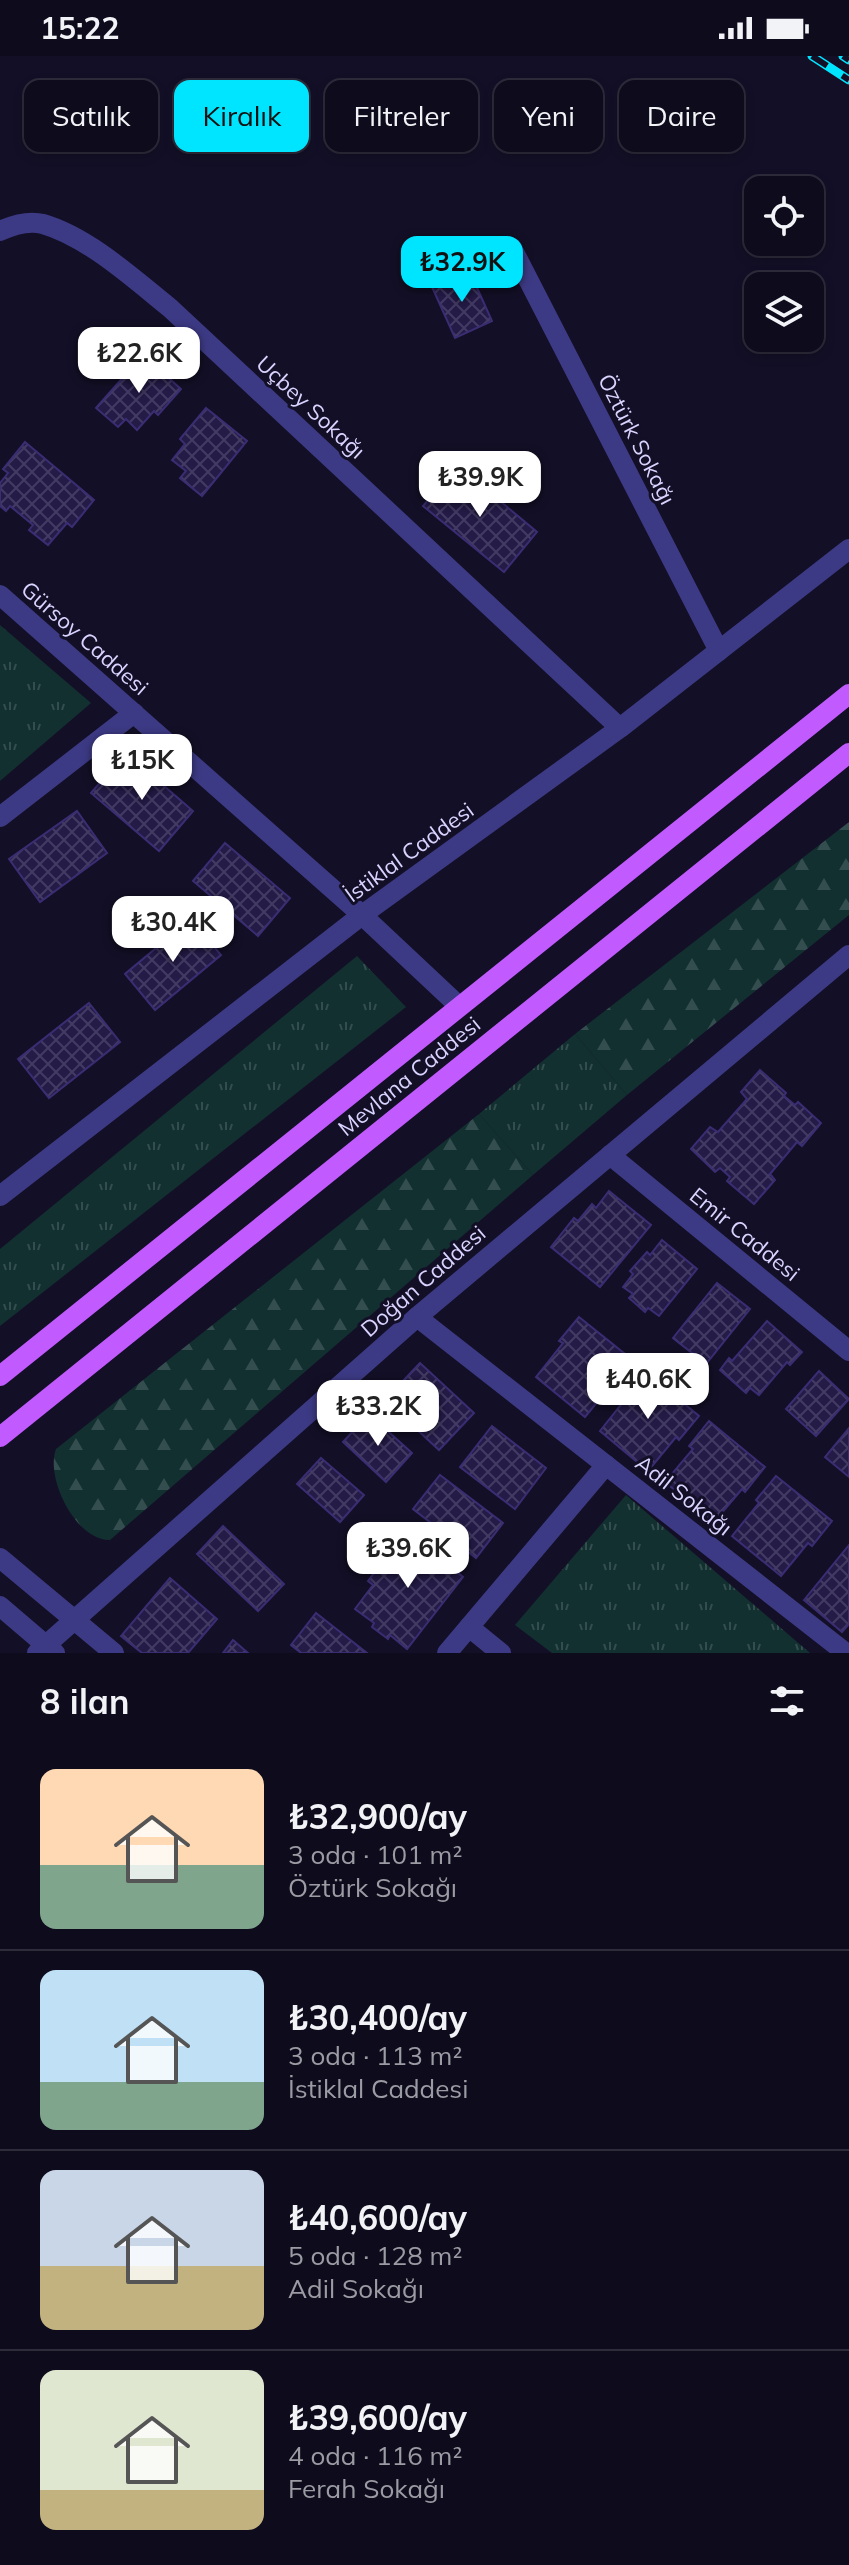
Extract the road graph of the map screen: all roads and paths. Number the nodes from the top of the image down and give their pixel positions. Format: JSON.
{"nodes":[{"id":1,"x":8,"y":227,"type":"edge"},
{"id":2,"x":512,"y":248,"type":"dead end"},
{"id":3,"x":849,"y":549,"type":"edge"},
{"id":4,"x":0,"y":595,"type":"edge"},
{"id":5,"x":719,"y":651,"type":"junction"},
{"id":6,"x":849,"y":694,"type":"edge"},
{"id":7,"x":134,"y":713,"type":"junction"},
{"id":8,"x":620,"y":728,"type":"junction"},
{"id":9,"x":849,"y":753,"type":"edge"},
{"id":10,"x":0,"y":817,"type":"edge"},
{"id":11,"x":362,"y":915,"type":"junction"},
{"id":12,"x":849,"y":955,"type":"edge"},
{"id":13,"x":459,"y":1006,"type":"junction"},
{"id":14,"x":610,"y":1155,"type":"junction"},
{"id":15,"x":0,"y":1195,"type":"edge"},
{"id":16,"x":417,"y":1317,"type":"junction"},
{"id":17,"x":849,"y":1351,"type":"edge"},
{"id":18,"x":0,"y":1376,"type":"edge"},
{"id":19,"x":0,"y":1437,"type":"edge"},
{"id":20,"x":606,"y":1465,"type":"junction"},
{"id":21,"x":0,"y":1558,"type":"edge"},
{"id":22,"x":0,"y":1606,"type":"edge"},
{"id":23,"x":74,"y":1620,"type":"junction"},
{"id":24,"x":469,"y":1627,"type":"junction"},
{"id":25,"x":46,"y":1650,"type":"edge"},
{"id":26,"x":114,"y":1653,"type":"edge"},
{"id":27,"x":447,"y":1653,"type":"edge"},
{"id":28,"x":501,"y":1653,"type":"edge"},
{"id":29,"x":846,"y":1653,"type":"edge"}],
"edges":[{"from":1,"to":8,"type":"street","name":"Uçbey Sokağı"},
{"from":2,"to":5,"type":"street","name":"Öztürk Sokağı"},
{"from":3,"to":5,"type":"street","name":"İstiklal Caddesi"},
{"from":4,"to":7,"type":"street","name":"Gürsoy Caddesi"},
{"from":5,"to":8,"type":"street","name":"İstiklal Caddesi"},
{"from":6,"to":13,"type":"main road","name":"Mevlana Caddesi"},
{"from":7,"to":10,"type":"street"},
{"from":7,"to":11,"type":"street","name":"Gürsoy Caddesi"},
{"from":8,"to":11,"type":"street","name":"İstiklal Caddesi"},
{"from":9,"to":19,"type":"main road","name":"Mevlana Caddesi"},
{"from":11,"to":13,"type":"street","name":"Gürsoy Caddesi"},
{"from":11,"to":15,"type":"street","name":"İstiklal Caddesi"},
{"from":12,"to":14,"type":"street","name":"Doğan Caddesi"},
{"from":13,"to":18,"type":"main road","name":"Mevlana Caddesi"},
{"from":14,"to":16,"type":"street","name":"Doğan Caddesi"},
{"from":14,"to":17,"type":"street","name":"Emir Caddesi"},
{"from":16,"to":20,"type":"street","name":"Adil Sokağı"},
{"from":16,"to":23,"type":"street","name":"Doğan Caddesi"},
{"from":20,"to":24,"type":"street"},
{"from":20,"to":29,"type":"street","name":"Adil Sokağı"},
{"from":21,"to":23,"type":"street"},
{"from":22,"to":25,"type":"street"},
{"from":23,"to":25,"type":"street","name":"Doğan Caddesi"},
{"from":23,"to":26,"type":"street"},
{"from":24,"to":27,"type":"street"},
{"from":24,"to":28,"type":"street"}]}
